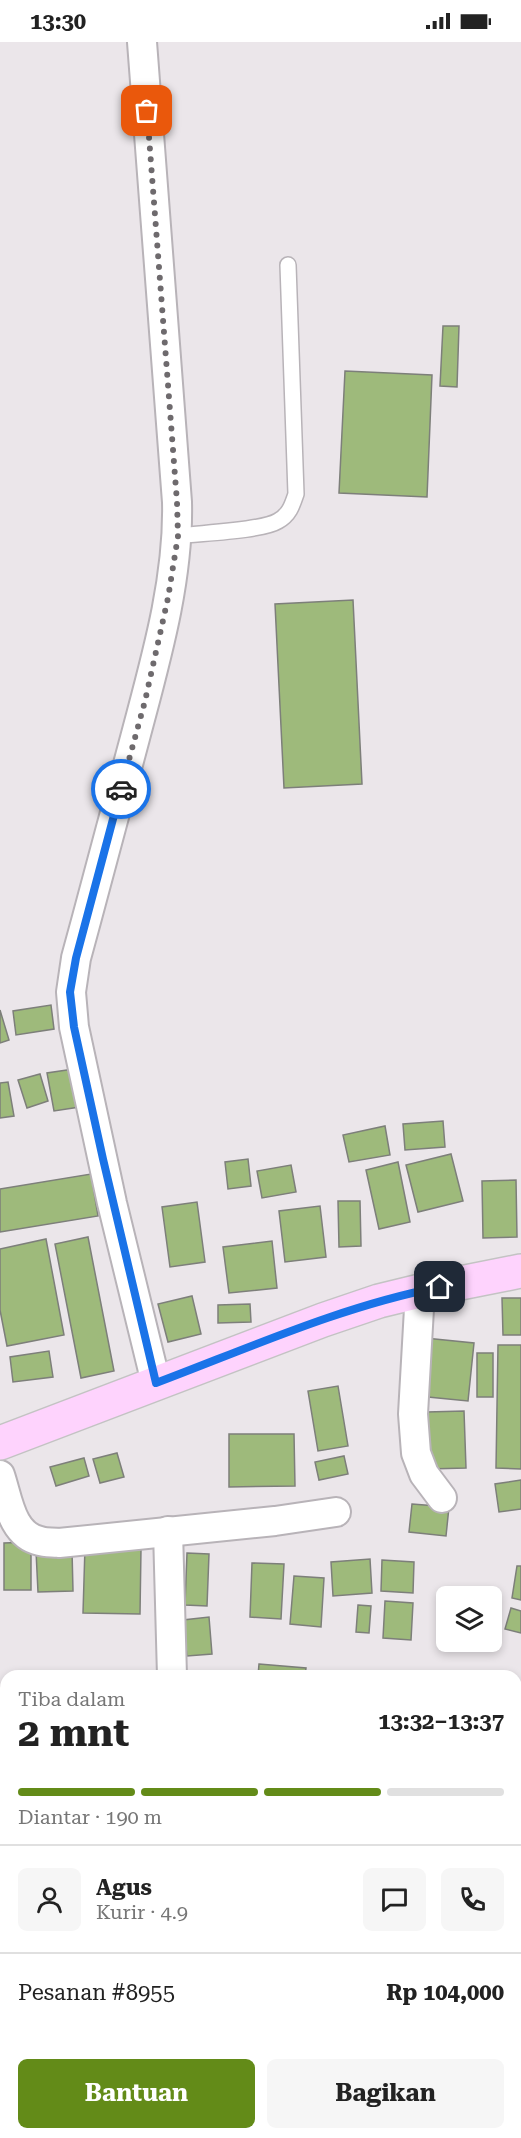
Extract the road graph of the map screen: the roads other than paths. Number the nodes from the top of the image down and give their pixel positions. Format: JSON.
{"nodes":[{"id":1,"x":142,"y":42,"type":"edge"},
{"id":2,"x":288,"y":265,"type":"dead end"},
{"id":3,"x":178,"y":536,"type":"junction"},
{"id":4,"x":521,"y":1271,"type":"edge"},
{"id":5,"x":420,"y":1291,"type":"junction"},
{"id":6,"x":156,"y":1383,"type":"junction"},
{"id":7,"x":0,"y":1443,"type":"edge"},
{"id":8,"x":0,"y":1475,"type":"edge"},
{"id":9,"x":442,"y":1498,"type":"dead end"},
{"id":10,"x":336,"y":1512,"type":"dead end"},
{"id":11,"x":168,"y":1532,"type":"junction"},
{"id":12,"x":172,"y":1670,"type":"edge"}],
"edges":[{"from":1,"to":3,"type":"street"},
{"from":2,"to":3,"type":"lane"},
{"from":3,"to":6,"type":"street"},
{"from":4,"to":5,"type":"main road"},
{"from":5,"to":6,"type":"main road"},
{"from":5,"to":9,"type":"street"},
{"from":6,"to":7,"type":"main road"},
{"from":8,"to":11,"type":"street"},
{"from":10,"to":11,"type":"street"},
{"from":11,"to":12,"type":"street"}]}
